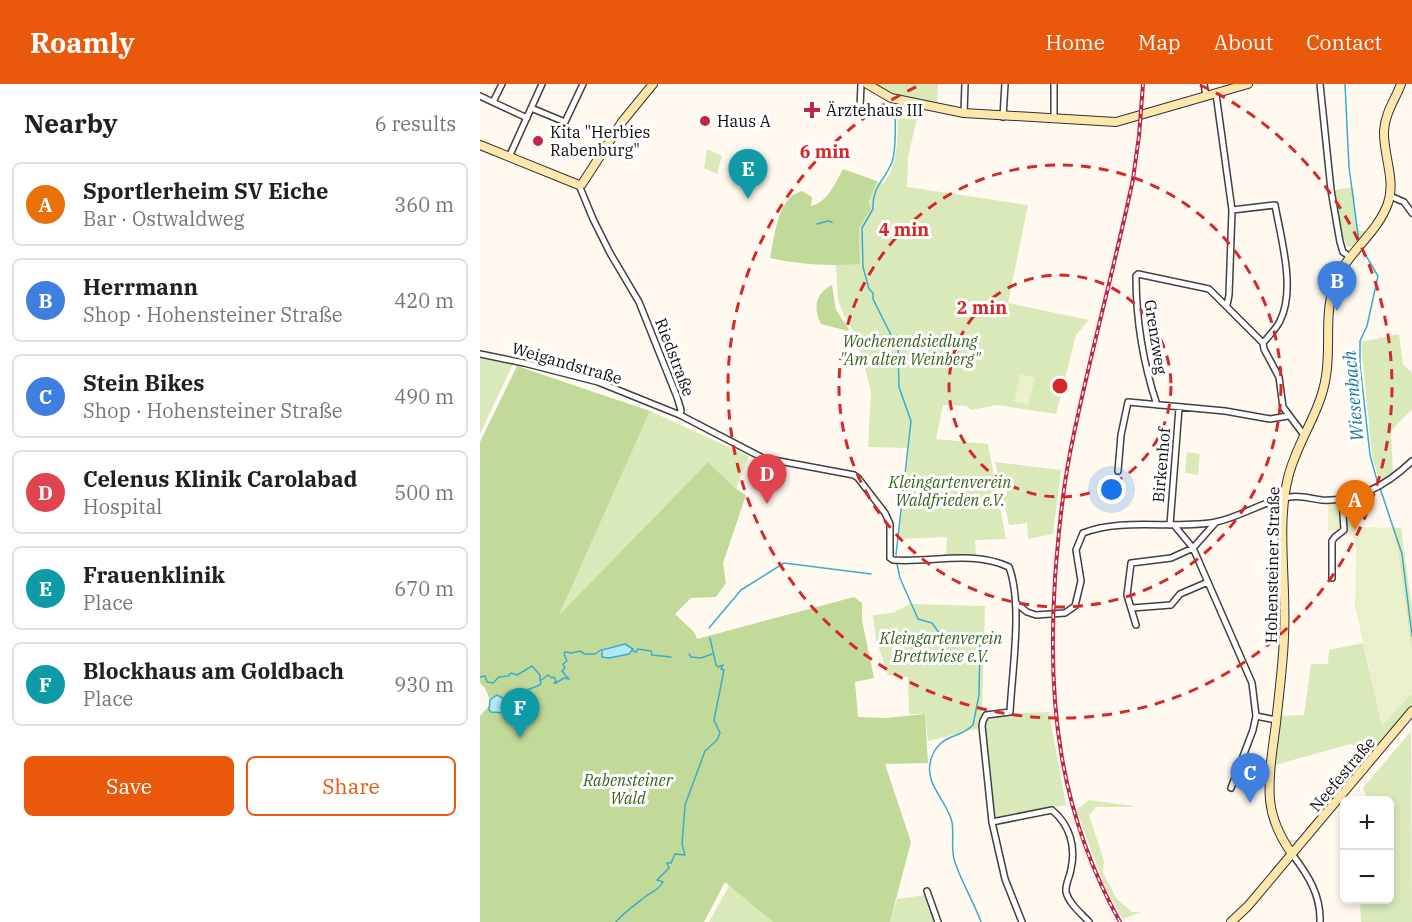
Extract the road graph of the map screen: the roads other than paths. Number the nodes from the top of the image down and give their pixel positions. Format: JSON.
{"nodes":[{"id":1,"x":502,"y":84,"type":"edge"},
{"id":2,"x":542,"y":84,"type":"edge"},
{"id":3,"x":583,"y":84,"type":"edge"},
{"id":4,"x":653,"y":84,"type":"edge"},
{"id":5,"x":861,"y":84,"type":"edge"},
{"id":6,"x":867,"y":84,"type":"edge"},
{"id":7,"x":965,"y":84,"type":"edge"},
{"id":8,"x":1005,"y":84,"type":"edge"},
{"id":9,"x":1054,"y":84,"type":"edge"},
{"id":10,"x":1204,"y":84,"type":"edge"},
{"id":11,"x":1248,"y":84,"type":"edge"},
{"id":12,"x":1320,"y":84,"type":"edge"},
{"id":13,"x":1401,"y":84,"type":"edge"},
{"id":14,"x":1216,"y":94,"type":"junction"},
{"id":15,"x":480,"y":96,"type":"edge"},
{"id":16,"x":1206,"y":96,"type":"junction"},
{"id":17,"x":493,"y":102,"type":"junction"},
{"id":18,"x":531,"y":108,"type":"junction"},
{"id":19,"x":860,"y":108,"type":"dead end"},
{"id":20,"x":964,"y":113,"type":"junction"},
{"id":21,"x":1003,"y":117,"type":"junction"},
{"id":22,"x":527,"y":118,"type":"junction"},
{"id":23,"x":1053,"y":119,"type":"junction"},
{"id":24,"x":480,"y":145,"type":"edge"},
{"id":25,"x":509,"y":157,"type":"junction"},
{"id":26,"x":579,"y":185,"type":"junction"},
{"id":27,"x":1390,"y":196,"type":"junction"},
{"id":28,"x":1232,"y":210,"type":"junction"},
{"id":29,"x":1412,"y":213,"type":"edge"},
{"id":30,"x":1350,"y":257,"type":"junction"},
{"id":31,"x":1227,"y":305,"type":"junction"},
{"id":32,"x":1263,"y":343,"type":"junction"},
{"id":33,"x":480,"y":354,"type":"edge"},
{"id":34,"x":1157,"y":405,"type":"junction"},
{"id":35,"x":1179,"y":408,"type":"junction"},
{"id":36,"x":680,"y":415,"type":"junction"},
{"id":37,"x":1288,"y":416,"type":"junction"},
{"id":38,"x":1304,"y":435,"type":"junction"},
{"id":39,"x":1412,"y":461,"type":"edge"},
{"id":40,"x":1118,"y":471,"type":"dead end"},
{"id":41,"x":1285,"y":498,"type":"junction"},
{"id":42,"x":1342,"y":499,"type":"junction"},
{"id":43,"x":1216,"y":522,"type":"junction"},
{"id":44,"x":1172,"y":525,"type":"junction"},
{"id":45,"x":1192,"y":548,"type":"junction"},
{"id":46,"x":1013,"y":560,"type":"dead end"},
{"id":47,"x":1009,"y":567,"type":"junction"},
{"id":48,"x":1332,"y":578,"type":"dead end"},
{"id":49,"x":1208,"y":582,"type":"junction"},
{"id":50,"x":1016,"y":603,"type":"junction"},
{"id":51,"x":1132,"y":608,"type":"junction"},
{"id":52,"x":1136,"y":625,"type":"dead end"},
{"id":53,"x":1412,"y":711,"type":"edge"},
{"id":54,"x":1256,"y":716,"type":"junction"},
{"id":55,"x":1276,"y":720,"type":"junction"},
{"id":56,"x":1231,"y":788,"type":"dead end"},
{"id":57,"x":992,"y":822,"type":"junction"},
{"id":58,"x":1292,"y":854,"type":"junction"},
{"id":59,"x":927,"y":891,"type":"dead end"},
{"id":60,"x":938,"y":922,"type":"edge"},
{"id":61,"x":1022,"y":922,"type":"edge"},
{"id":62,"x":1089,"y":922,"type":"edge"},
{"id":63,"x":1231,"y":922,"type":"edge"},
{"id":64,"x":1320,"y":922,"type":"edge"}],
"edges":[{"from":1,"to":17,"type":"street"},
{"from":2,"to":18,"type":"street"},
{"from":3,"to":18,"type":"street"},
{"from":4,"to":26,"type":"main road"},
{"from":5,"to":19,"type":"street"},
{"from":6,"to":20,"type":"main road"},
{"from":7,"to":20,"type":"street"},
{"from":8,"to":21,"type":"street"},
{"from":9,"to":23,"type":"street"},
{"from":10,"to":16,"type":"street"},
{"from":11,"to":14,"type":"main road"},
{"from":12,"to":30,"type":"street"},
{"from":13,"to":27,"type":"main road","name":"Hohensteiner Straße"},
{"from":14,"to":16,"type":"main road"},
{"from":14,"to":28,"type":"street"},
{"from":15,"to":17,"type":"street"},
{"from":16,"to":23,"type":"main road"},
{"from":17,"to":22,"type":"street"},
{"from":18,"to":22,"type":"street"},
{"from":20,"to":21,"type":"main road"},
{"from":21,"to":23,"type":"main road"},
{"from":22,"to":25,"type":"street"},
{"from":24,"to":25,"type":"main road"},
{"from":25,"to":26,"type":"main road"},
{"from":26,"to":36,"type":"street","name":"Riedstraße"},
{"from":27,"to":29,"type":"street"},
{"from":27,"to":30,"type":"main road","name":"Hohensteiner Straße"},
{"from":28,"to":31,"type":"street"},
{"from":28,"to":32,"type":"street"},
{"from":30,"to":38,"type":"main road","name":"Hohensteiner Straße"},
{"from":31,"to":32,"type":"street"},
{"from":31,"to":34,"type":"street","name":"Grenzweg"},
{"from":32,"to":37,"type":"street"},
{"from":33,"to":36,"type":"street","name":"Weigandstraße"},
{"from":34,"to":35,"type":"street"},
{"from":34,"to":40,"type":"street"},
{"from":35,"to":37,"type":"street"},
{"from":35,"to":44,"type":"street","name":"Birkenhof"},
{"from":36,"to":47,"type":"street","name":"Riedstraße"},
{"from":37,"to":38,"type":"street"},
{"from":38,"to":41,"type":"main road","name":"Hohensteiner Straße"},
{"from":39,"to":42,"type":"street"},
{"from":41,"to":42,"type":"street"},
{"from":41,"to":43,"type":"street"},
{"from":41,"to":55,"type":"main road","name":"Hohensteiner Straße"},
{"from":42,"to":48,"type":"street"},
{"from":43,"to":44,"type":"street"},
{"from":43,"to":45,"type":"street"},
{"from":44,"to":45,"type":"street"},
{"from":44,"to":50,"type":"street"},
{"from":45,"to":49,"type":"street"},
{"from":45,"to":51,"type":"street"},
{"from":46,"to":47,"type":"street"},
{"from":47,"to":50,"type":"street"},
{"from":49,"to":51,"type":"street"},
{"from":49,"to":54,"type":"street"},
{"from":50,"to":57,"type":"street"},
{"from":51,"to":52,"type":"street"},
{"from":53,"to":58,"type":"main road","name":"Neefestraße"},
{"from":54,"to":55,"type":"street"},
{"from":54,"to":56,"type":"street"},
{"from":55,"to":58,"type":"main road","name":"Hohensteiner Straße"},
{"from":57,"to":61,"type":"street"},
{"from":57,"to":62,"type":"street"},
{"from":58,"to":63,"type":"main road","name":"Neefestraße"},
{"from":58,"to":64,"type":"street"},
{"from":59,"to":60,"type":"street"}]}
